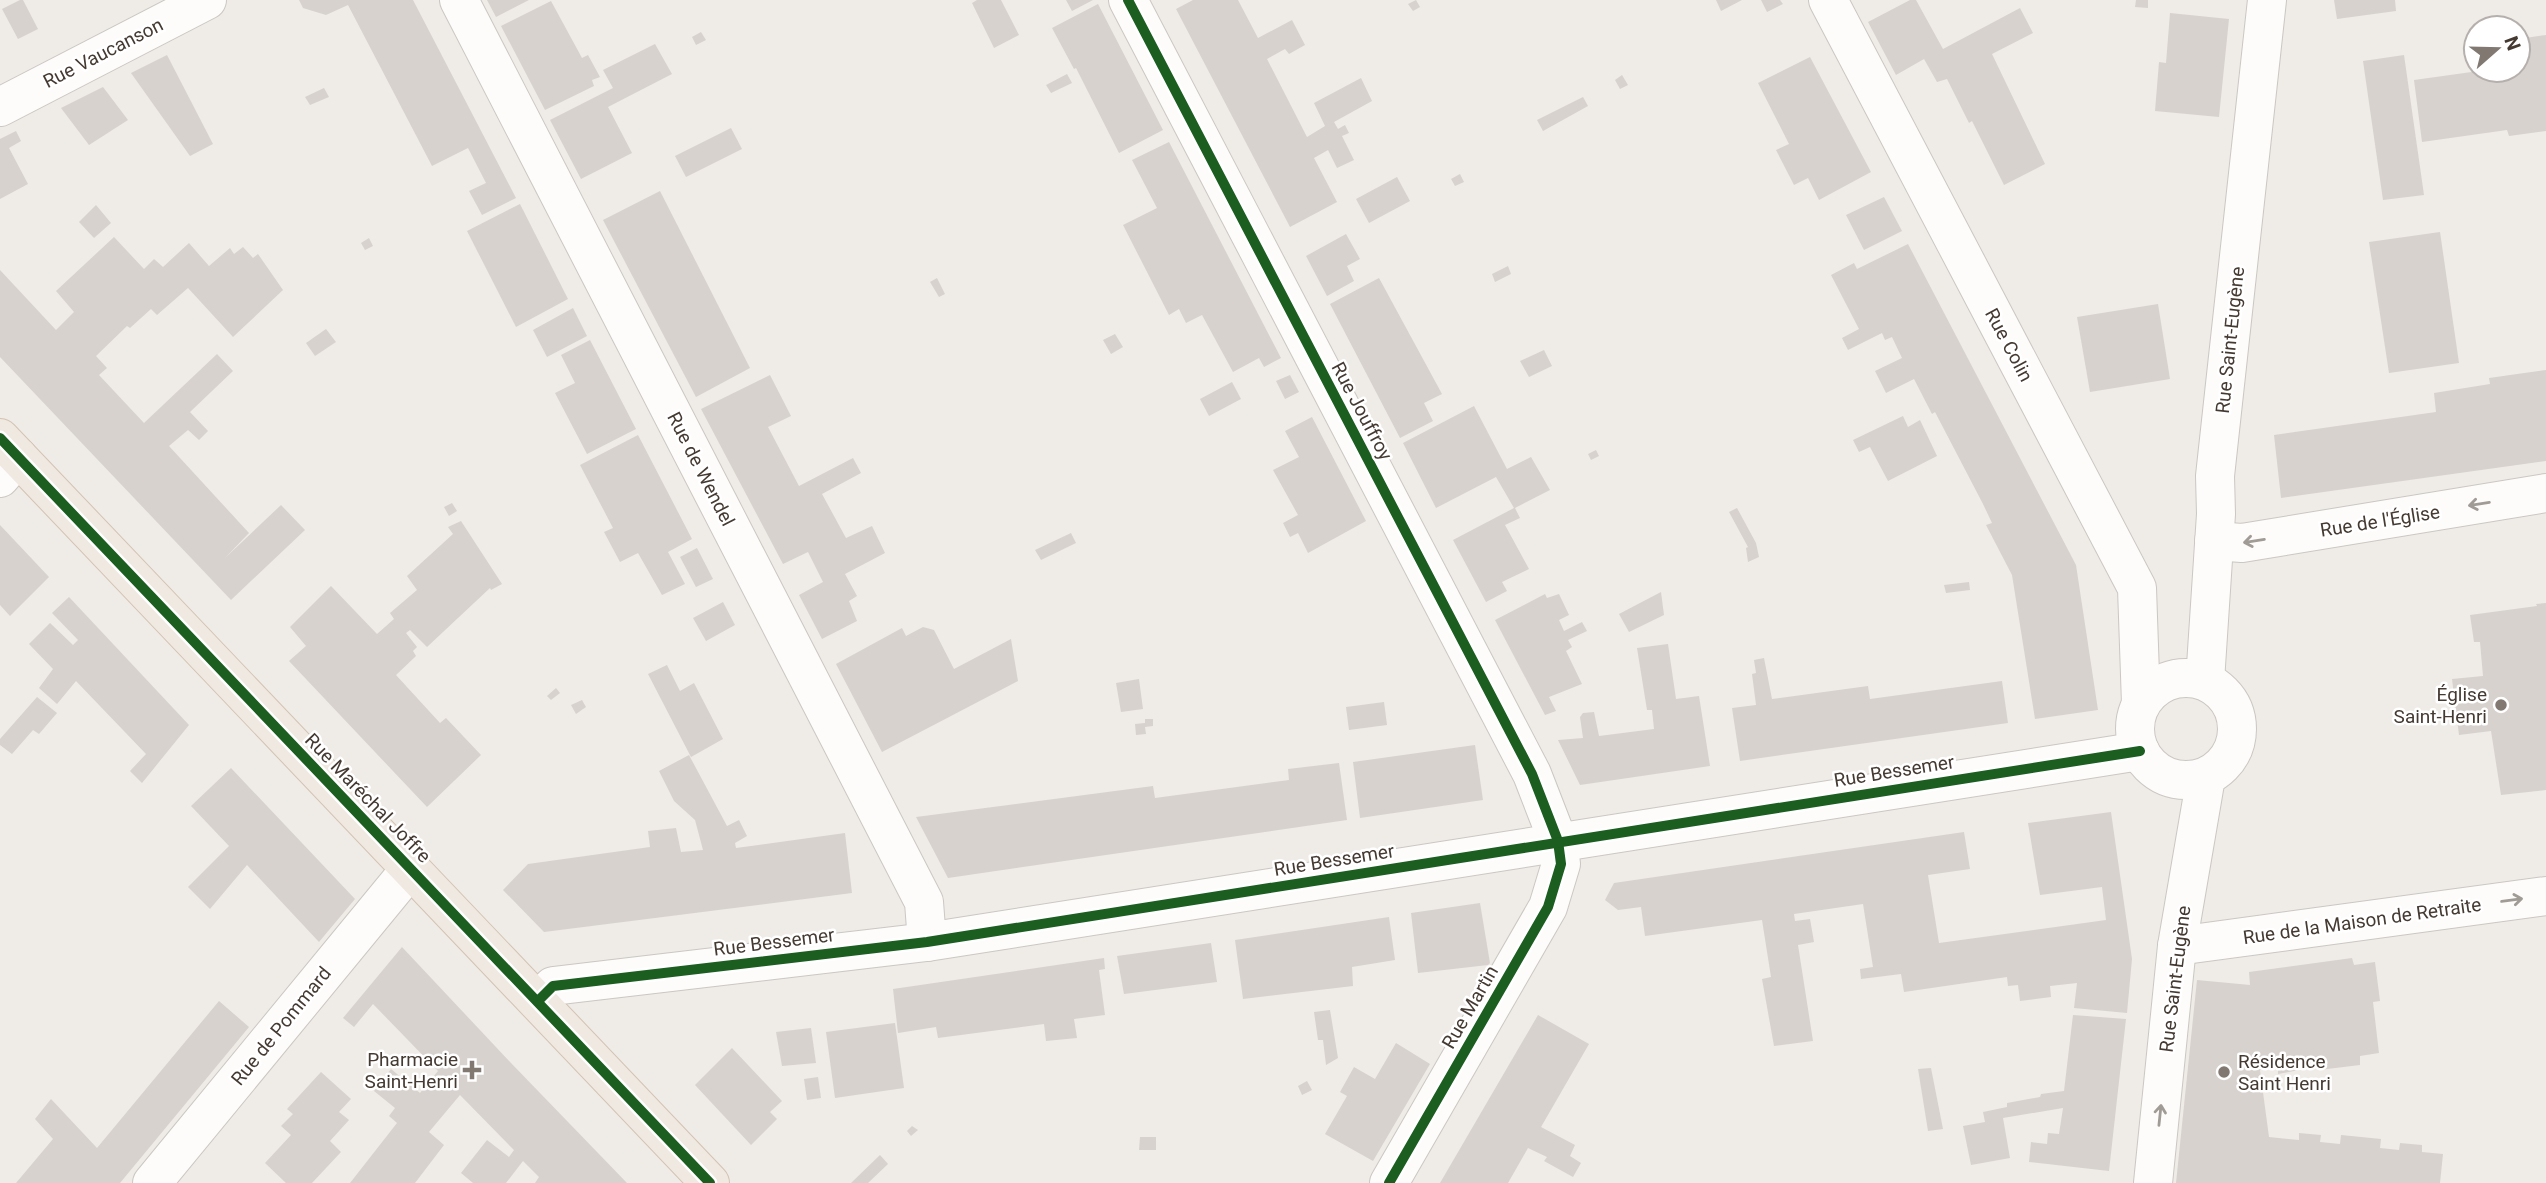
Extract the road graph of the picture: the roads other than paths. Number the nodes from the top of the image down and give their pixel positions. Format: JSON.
{"nodes":[{"id":1,"x":207,"y":0,"type":"edge"},
{"id":2,"x":459,"y":0,"type":"edge"},
{"id":3,"x":1128,"y":0,"type":"edge"},
{"id":4,"x":1828,"y":0,"type":"edge"},
{"id":5,"x":2267,"y":0,"type":"edge"},
{"id":6,"x":0,"y":107,"type":"edge"},
{"id":7,"x":6,"y":458,"type":"edge"},
{"id":8,"x":2546,"y":494,"type":"edge"},
{"id":9,"x":2214,"y":541,"type":"junction"},
{"id":10,"x":2205,"y":681,"type":"junction"},
{"id":11,"x":2141,"y":704,"type":"junction"},
{"id":12,"x":2140,"y":751,"type":"junction"},
{"id":13,"x":2206,"y":777,"type":"junction"},
{"id":14,"x":1558,"y":841,"type":"junction"},
{"id":15,"x":411,"y":868,"type":"junction"},
{"id":16,"x":2546,"y":895,"type":"edge"},
{"id":17,"x":927,"y":942,"type":"junction"},
{"id":18,"x":2177,"y":946,"type":"junction"},
{"id":19,"x":538,"y":1001,"type":"junction"},
{"id":20,"x":152,"y":1183,"type":"edge"},
{"id":21,"x":710,"y":1183,"type":"edge"},
{"id":22,"x":1389,"y":1183,"type":"edge"},
{"id":23,"x":2153,"y":1183,"type":"edge"}],
"edges":[{"from":1,"to":6,"type":"street","name":"Rue Vaucanson"},
{"from":2,"to":17,"type":"street","name":"Rue de Wendel"},
{"from":3,"to":14,"type":"street","name":"Rue Jouffroy"},
{"from":4,"to":11,"type":"street","name":"Rue Colin"},
{"from":5,"to":9,"type":"street","name":"Rue Saint-Eugène"},
{"from":7,"to":15,"type":"main road","name":"Rue Maréchal Joffre"},
{"from":8,"to":9,"type":"street","name":"Rue de l'Église","one_way":true},
{"from":9,"to":10,"type":"street","name":"Rue Saint-Eugène"},
{"from":10,"to":11,"type":"street"},
{"from":10,"to":13,"type":"street"},
{"from":11,"to":12,"type":"street"},
{"from":12,"to":13,"type":"street"},
{"from":12,"to":14,"type":"street","name":"Rue Bessemer"},
{"from":13,"to":18,"type":"street","name":"Rue Saint-Eugène"},
{"from":14,"to":17,"type":"street","name":"Rue Bessemer"},
{"from":14,"to":22,"type":"street","name":"Rue Martin"},
{"from":15,"to":19,"type":"main road","name":"Rue Maréchal Joffre"},
{"from":15,"to":20,"type":"street","name":"Rue de Pommard"},
{"from":18,"to":16,"type":"street","name":"Rue de la Maison de Retraite","one_way":true},
{"from":17,"to":19,"type":"street","name":"Rue Bessemer"},
{"from":23,"to":18,"type":"street","name":"Rue Saint-Eugène","one_way":true},
{"from":19,"to":21,"type":"main road","name":"Rue Maréchal Joffre"}]}
